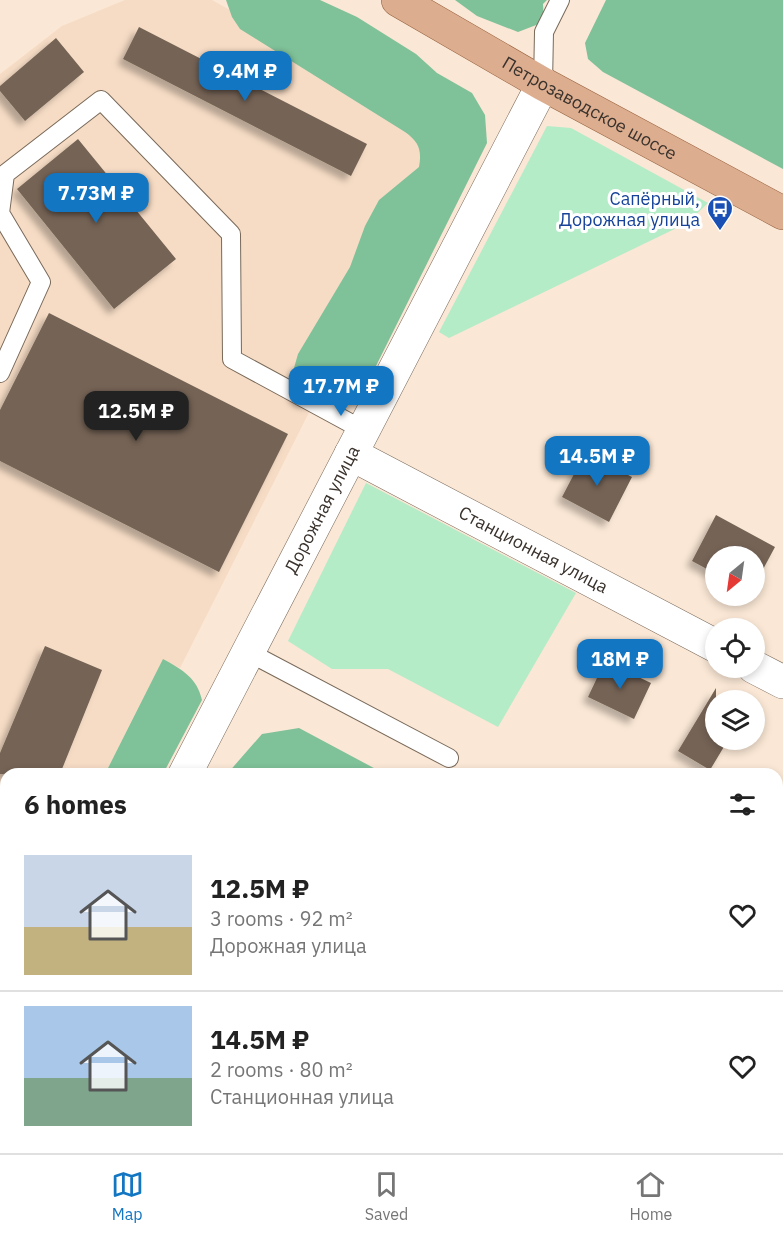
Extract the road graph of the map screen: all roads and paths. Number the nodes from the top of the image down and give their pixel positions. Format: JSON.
{"nodes":[{"id":1,"x":398,"y":0,"type":"edge"},
{"id":2,"x":560,"y":0,"type":"edge"},
{"id":3,"x":543,"y":84,"type":"junction"},
{"id":4,"x":783,"y":213,"type":"edge"},
{"id":5,"x":0,"y":373,"type":"edge"},
{"id":6,"x":357,"y":442,"type":"junction"},
{"id":7,"x":705,"y":640,"type":"edge"},
{"id":8,"x":248,"y":652,"type":"junction"},
{"id":9,"x":765,"y":673,"type":"edge"},
{"id":10,"x":783,"y":682,"type":"edge"},
{"id":11,"x":449,"y":759,"type":"dead end"},
{"id":12,"x":188,"y":768,"type":"edge"}],
"edges":[{"from":1,"to":3,"type":"main road","name":"Петрозаводское шоссе"},
{"from":2,"to":3,"type":"lane"},
{"from":3,"to":4,"type":"main road","name":"Петрозаводское шоссе"},
{"from":3,"to":6,"type":"street","name":"Дорожная улица"},
{"from":5,"to":6,"type":"lane"},
{"from":6,"to":7,"type":"street","name":"Станционная улица"},
{"from":6,"to":8,"type":"street","name":"Дорожная улица"},
{"from":8,"to":11,"type":"lane"},
{"from":8,"to":12,"type":"street","name":"Дорожная улица"},
{"from":9,"to":10,"type":"street"}]}
